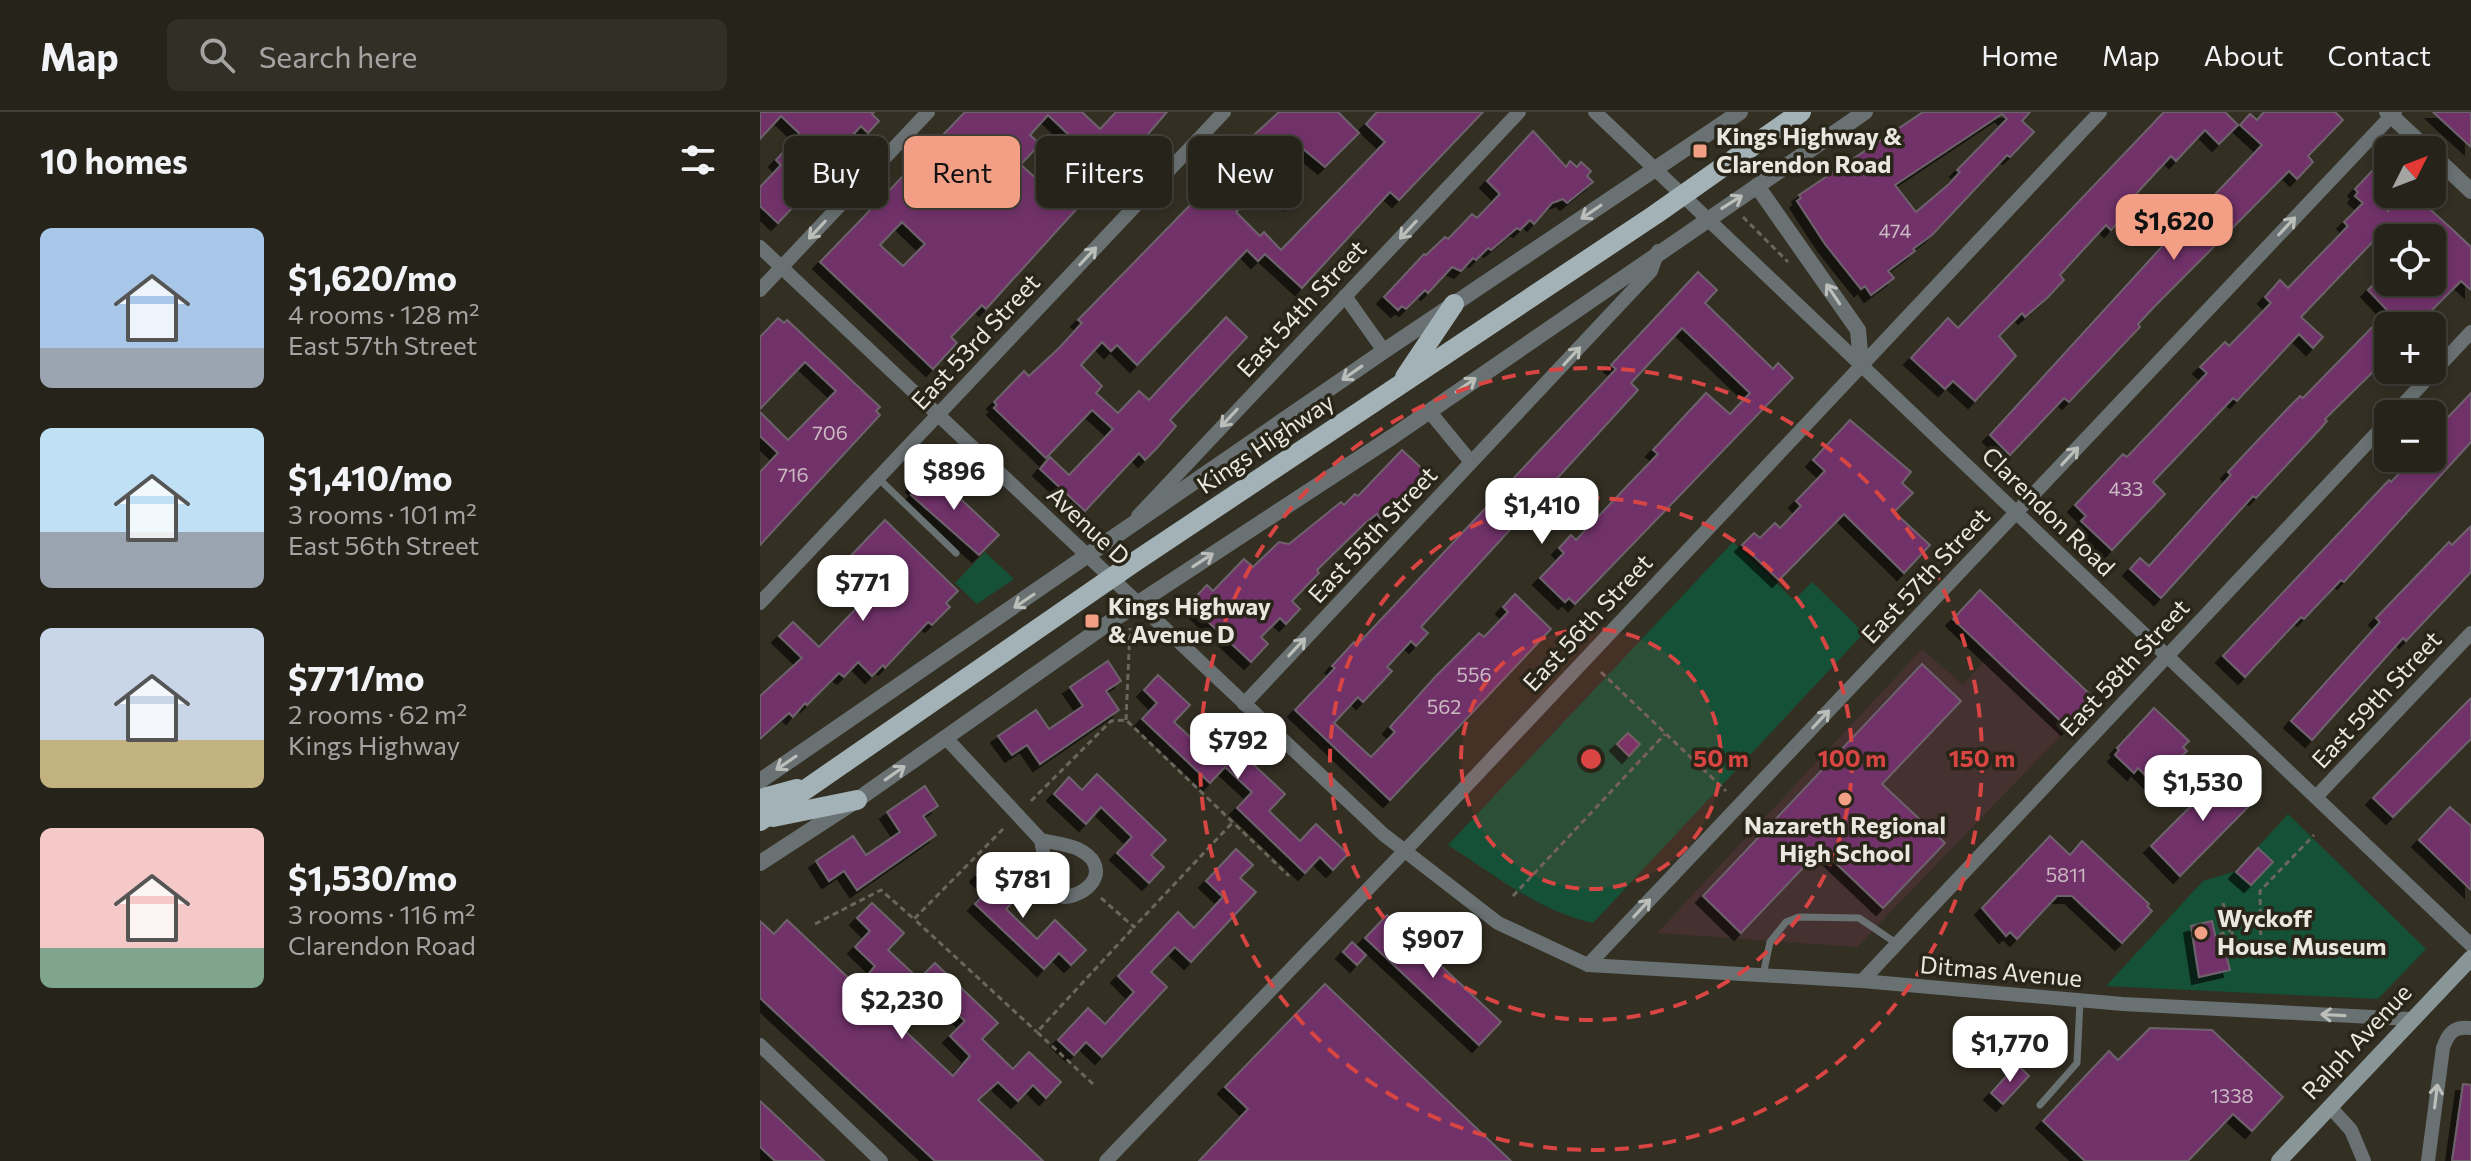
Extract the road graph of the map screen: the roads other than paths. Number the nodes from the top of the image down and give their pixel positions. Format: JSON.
{"nodes":[{"id":1,"x":928,"y":112,"type":"edge"},
{"id":2,"x":1224,"y":112,"type":"edge"},
{"id":3,"x":1519,"y":112,"type":"edge"},
{"id":4,"x":1595,"y":112,"type":"edge"},
{"id":5,"x":1740,"y":112,"type":"edge"},
{"id":6,"x":1801,"y":112,"type":"edge"},
{"id":7,"x":1865,"y":112,"type":"edge"},
{"id":8,"x":2100,"y":112,"type":"edge"},
{"id":9,"x":2391,"y":113,"type":"edge"},
{"id":10,"x":2414,"y":136,"type":"edge"},
{"id":11,"x":2446,"y":167,"type":"edge"},
{"id":12,"x":1656,"y":168,"type":"junction"},
{"id":13,"x":1757,"y":186,"type":"junction"},
{"id":14,"x":2471,"y":191,"type":"edge"},
{"id":15,"x":1683,"y":195,"type":"junction"},
{"id":16,"x":1707,"y":218,"type":"junction"},
{"id":17,"x":760,"y":247,"type":"edge"},
{"id":18,"x":1658,"y":251,"type":"junction"},
{"id":19,"x":782,"y":267,"type":"junction"},
{"id":20,"x":760,"y":290,"type":"edge"},
{"id":21,"x":1345,"y":296,"type":"junction"},
{"id":22,"x":1454,"y":304,"type":"junction"},
{"id":23,"x":2471,"y":332,"type":"edge"},
{"id":24,"x":1384,"y":351,"type":"junction"},
{"id":25,"x":1861,"y":364,"type":"junction"},
{"id":26,"x":1399,"y":386,"type":"junction"},
{"id":27,"x":2407,"y":400,"type":"edge"},
{"id":28,"x":1429,"y":411,"type":"junction"},
{"id":29,"x":938,"y":414,"type":"junction"},
{"id":30,"x":2374,"y":436,"type":"edge"},
{"id":31,"x":1471,"y":462,"type":"junction"},
{"id":32,"x":878,"y":478,"type":"junction"},
{"id":33,"x":2017,"y":512,"type":"junction"},
{"id":34,"x":1117,"y":537,"type":"junction"},
{"id":35,"x":956,"y":553,"type":"dead end"},
{"id":36,"x":1089,"y":557,"type":"junction"},
{"id":37,"x":1111,"y":578,"type":"junction"},
{"id":38,"x":760,"y":603,"type":"edge"},
{"id":39,"x":1138,"y":603,"type":"junction"},
{"id":40,"x":2471,"y":633,"type":"edge"},
{"id":41,"x":2167,"y":656,"type":"junction"},
{"id":42,"x":1244,"y":704,"type":"junction"},
{"id":43,"x":945,"y":737,"type":"junction"},
{"id":44,"x":760,"y":781,"type":"edge"},
{"id":45,"x":2316,"y":797,"type":"junction"},
{"id":46,"x":857,"y":800,"type":"junction"},
{"id":47,"x":761,"y":813,"type":"edge"},
{"id":48,"x":1041,"y":840,"type":"junction"},
{"id":49,"x":1403,"y":852,"type":"junction"},
{"id":50,"x":760,"y":863,"type":"edge"},
{"id":51,"x":1896,"y":943,"type":"junction"},
{"id":52,"x":2471,"y":945,"type":"edge"},
{"id":53,"x":2471,"y":958,"type":"edge"},
{"id":54,"x":1588,"y":965,"type":"junction"},
{"id":55,"x":1763,"y":975,"type":"junction"},
{"id":56,"x":1862,"y":981,"type":"junction"},
{"id":57,"x":2080,"y":1001,"type":"junction"},
{"id":58,"x":2410,"y":1019,"type":"junction"},
{"id":59,"x":2471,"y":1028,"type":"edge"},
{"id":60,"x":760,"y":1045,"type":"edge"},
{"id":61,"x":2040,"y":1105,"type":"dead end"},
{"id":62,"x":2330,"y":1107,"type":"junction"},
{"id":63,"x":881,"y":1161,"type":"edge"},
{"id":64,"x":1106,"y":1161,"type":"edge"},
{"id":65,"x":2279,"y":1161,"type":"edge"},
{"id":66,"x":2364,"y":1161,"type":"edge"},
{"id":67,"x":2428,"y":1161,"type":"edge"}],
"edges":[{"from":1,"to":19,"type":"street","one_way":true},
{"from":29,"to":2,"type":"street","name":"East 53rd Street","one_way":true},
{"from":3,"to":21,"type":"street","name":"East 54th Street","one_way":true},
{"from":4,"to":12,"type":"street","name":"Clarendon Road"},
{"from":5,"to":12,"type":"street","name":"Kings Highway"},
{"from":6,"to":15,"type":"main road","name":"Kings Highway"},
{"from":7,"to":13,"type":"street"},
{"from":8,"to":25,"type":"street","name":"East 56th Street"},
{"from":9,"to":10,"type":"street"},
{"from":33,"to":9,"type":"street","name":"East 57th Street","one_way":true},
{"from":11,"to":14,"type":"street"},
{"from":12,"to":15,"type":"street","name":"Clarendon Road"},
{"from":12,"to":22,"type":"street","name":"Kings Highway","one_way":true},
{"from":16,"to":13,"type":"street","one_way":true},
{"from":25,"to":13,"type":"street","one_way":true},
{"from":15,"to":16,"type":"street","name":"Clarendon Road"},
{"from":15,"to":26,"type":"main road","name":"Kings Highway"},
{"from":16,"to":18,"type":"street"},
{"from":16,"to":25,"type":"street","name":"Clarendon Road"},
{"from":17,"to":19,"type":"street","name":"Avenue D"},
{"from":28,"to":18,"type":"street","one_way":true},
{"from":31,"to":18,"type":"street","name":"East 55th Street","one_way":true},
{"from":19,"to":20,"type":"street"},
{"from":19,"to":29,"type":"street","name":"Avenue D"},
{"from":21,"to":24,"type":"street"},
{"from":21,"to":34,"type":"street","name":"East 54th Street","one_way":true},
{"from":22,"to":24,"type":"street","name":"Kings Highway"},
{"from":22,"to":26,"type":"main road"},
{"from":23,"to":27,"type":"street"},
{"from":24,"to":34,"type":"street","name":"Kings Highway","one_way":true},
{"from":25,"to":33,"type":"street","name":"Clarendon Road"},
{"from":25,"to":49,"type":"street","name":"East 56th Street"},
{"from":26,"to":37,"type":"main road","name":"Kings Highway"},
{"from":28,"to":31,"type":"street"},
{"from":39,"to":28,"type":"street","one_way":true},
{"from":29,"to":32,"type":"street","name":"East 53rd Street"},
{"from":29,"to":36,"type":"street","name":"Avenue D"},
{"from":30,"to":41,"type":"street","name":"East 58th Street"},
{"from":42,"to":31,"type":"street","name":"East 55th Street","one_way":true},
{"from":32,"to":35,"type":"lane"},
{"from":32,"to":38,"type":"street","name":"East 53rd Street"},
{"from":33,"to":41,"type":"street","name":"Clarendon Road"},
{"from":54,"to":33,"type":"street","name":"East 57th Street","one_way":true},
{"from":34,"to":36,"type":"street","name":"Kings Highway"},
{"from":36,"to":37,"type":"street","name":"Avenue D"},
{"from":36,"to":44,"type":"street","name":"Kings Highway","one_way":true},
{"from":37,"to":39,"type":"street","name":"Avenue D"},
{"from":37,"to":47,"type":"main road","name":"Kings Highway"},
{"from":39,"to":42,"type":"street","name":"Avenue D"},
{"from":39,"to":43,"type":"street"},
{"from":40,"to":45,"type":"street","name":"East 59th Street"},
{"from":41,"to":45,"type":"street","name":"Clarendon Road"},
{"from":41,"to":51,"type":"street","name":"East 58th Street"},
{"from":42,"to":49,"type":"street","name":"Avenue D"},
{"from":46,"to":43,"type":"street","one_way":true},
{"from":43,"to":48,"type":"street"},
{"from":45,"to":52,"type":"street","name":"Clarendon Road"},
{"from":46,"to":47,"type":"main road"},
{"from":46,"to":50,"type":"street"},
{"from":48,"to":48,"type":"street"},
{"from":49,"to":54,"type":"street","name":"Avenue D"},
{"from":49,"to":64,"type":"street","name":"East 56th Street"},
{"from":51,"to":55,"type":"lane"},
{"from":51,"to":56,"type":"street","name":"East 58th Street"},
{"from":53,"to":58,"type":"main road","name":"Ralph Avenue"},
{"from":54,"to":55,"type":"street","name":"Ditmas Avenue"},
{"from":55,"to":56,"type":"street","name":"Ditmas Avenue"},
{"from":56,"to":57,"type":"street","name":"Ditmas Avenue"},
{"from":58,"to":57,"type":"street","name":"Ditmas Avenue","one_way":true},
{"from":57,"to":61,"type":"lane"},
{"from":58,"to":62,"type":"main road","name":"Ralph Avenue"},
{"from":67,"to":59,"type":"street","one_way":true},
{"from":60,"to":63,"type":"street"},
{"from":62,"to":65,"type":"main road","name":"Ralph Avenue"},
{"from":62,"to":66,"type":"street"}]}
